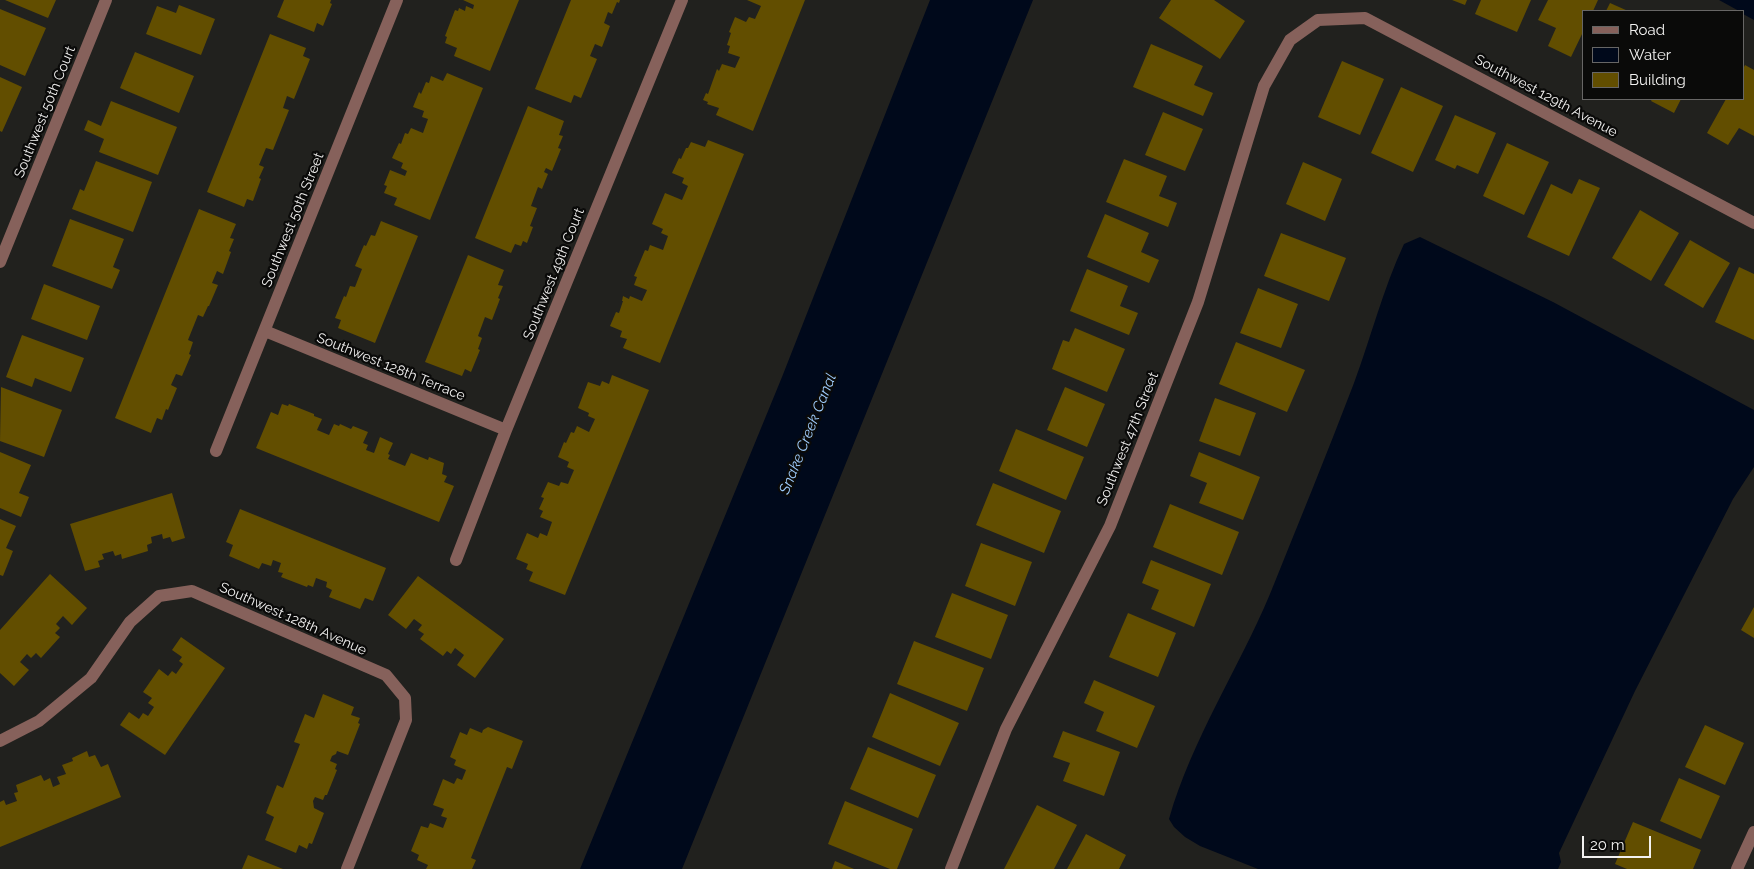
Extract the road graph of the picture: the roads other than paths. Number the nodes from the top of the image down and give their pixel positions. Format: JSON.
{"nodes":[{"id":1,"x":106,"y":0,"type":"edge"},
{"id":2,"x":396,"y":0,"type":"edge"},
{"id":3,"x":682,"y":0,"type":"edge"},
{"id":4,"x":1318,"y":20,"type":"joint"},
{"id":5,"x":1754,"y":223,"type":"edge"},
{"id":6,"x":0,"y":262,"type":"edge"},
{"id":7,"x":264,"y":331,"type":"junction"},
{"id":8,"x":506,"y":430,"type":"junction"},
{"id":9,"x":216,"y":451,"type":"dead end"},
{"id":10,"x":456,"y":560,"type":"dead end"},
{"id":11,"x":0,"y":740,"type":"edge"},
{"id":12,"x":1754,"y":832,"type":"edge"},
{"id":13,"x":347,"y":869,"type":"edge"},
{"id":14,"x":951,"y":869,"type":"edge"},
{"id":15,"x":1737,"y":869,"type":"edge"}],
"edges":[{"from":1,"to":6,"type":"street","name":"Southwest 50th Court"},
{"from":2,"to":7,"type":"street","name":"Southwest 50th Street"},
{"from":3,"to":8,"type":"street","name":"Southwest 49th Court"},
{"from":4,"to":5,"type":"street","name":"Southwest 129th Avenue"},
{"from":4,"to":14,"type":"street","name":"Southwest 47th Street"},
{"from":7,"to":8,"type":"street","name":"Southwest 128th Terrace"},
{"from":7,"to":9,"type":"street","name":"Southwest 50th Street"},
{"from":8,"to":10,"type":"street","name":"Southwest 49th Court"},
{"from":11,"to":13,"type":"street","name":"Southwest 128th Avenue"},
{"from":12,"to":15,"type":"street"}]}
